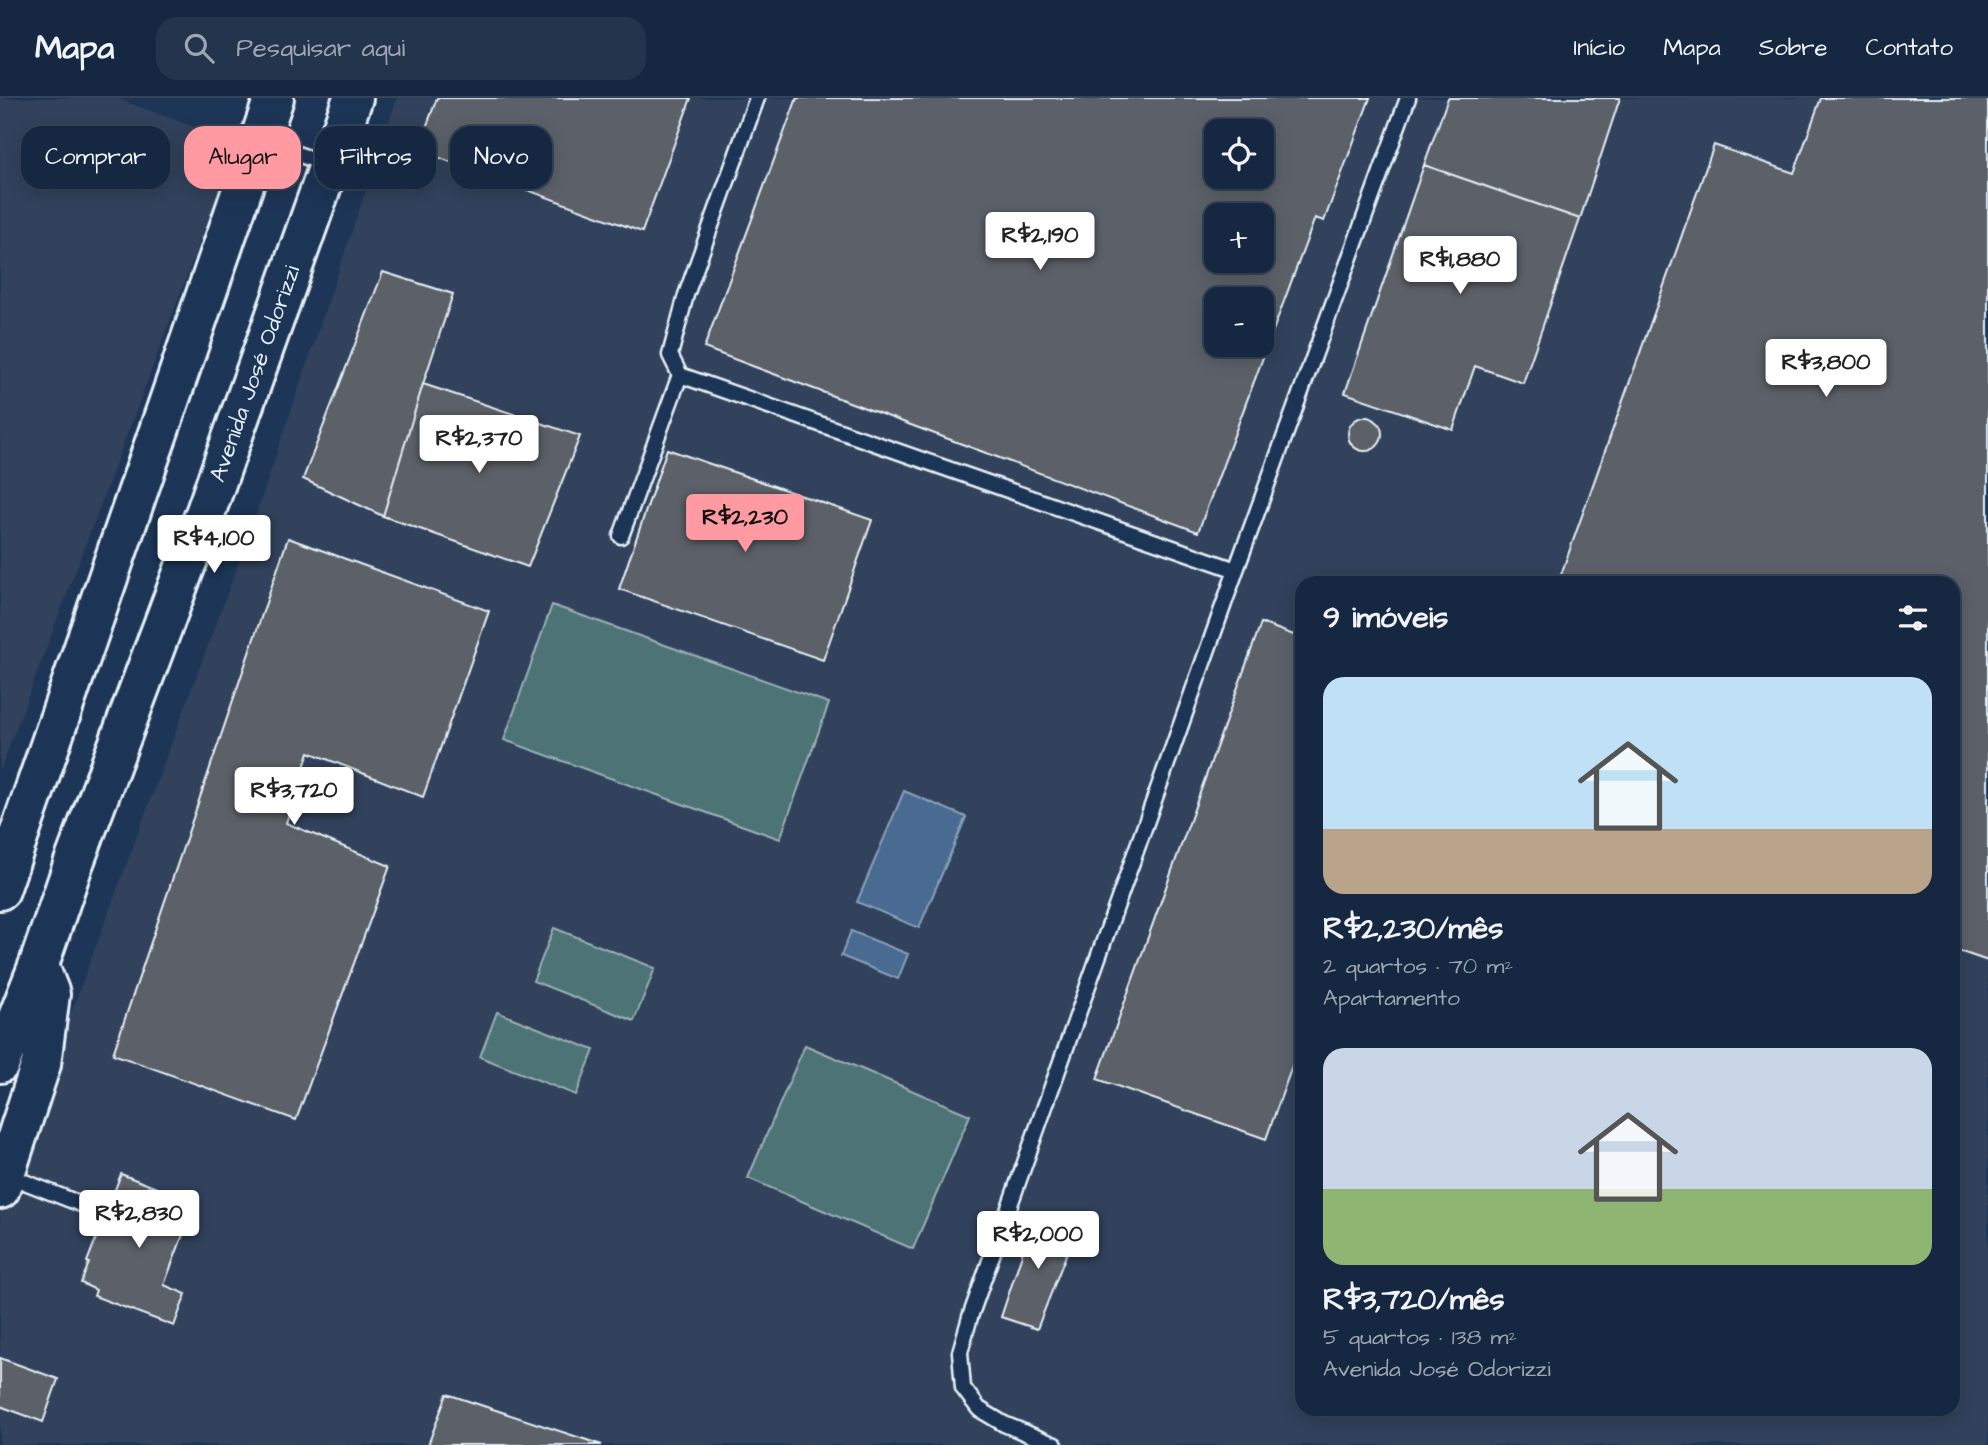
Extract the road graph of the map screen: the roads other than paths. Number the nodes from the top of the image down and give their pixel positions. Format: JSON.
{"nodes":[{"id":1,"x":274,"y":98,"type":"edge"},
{"id":2,"x":353,"y":98,"type":"edge"},
{"id":3,"x":757,"y":98,"type":"edge"},
{"id":4,"x":1408,"y":98,"type":"edge"},
{"id":5,"x":263,"y":126,"type":"edge"},
{"id":6,"x":343,"y":126,"type":"edge"},
{"id":7,"x":241,"y":189,"type":"edge"},
{"id":8,"x":320,"y":189,"type":"edge"},
{"id":9,"x":680,"y":375,"type":"junction"},
{"id":10,"x":621,"y":536,"type":"dead end"},
{"id":11,"x":1236,"y":570,"type":"junction"},
{"id":12,"x":0,"y":890,"type":"edge"},
{"id":13,"x":39,"y":964,"type":"junction"},
{"id":14,"x":0,"y":1063,"type":"edge"},
{"id":15,"x":3,"y":1182,"type":"edge"},
{"id":16,"x":106,"y":1214,"type":"dead end"},
{"id":17,"x":1055,"y":1445,"type":"edge"}],
"edges":[{"from":1,"to":5,"type":"main road"},
{"from":2,"to":6,"type":"main road","name":"Avenida José Odorizzi"},
{"from":3,"to":9,"type":"lane"},
{"from":4,"to":11,"type":"lane"},
{"from":7,"to":12,"type":"main road"},
{"from":8,"to":13,"type":"main road","name":"Avenida José Odorizzi"},
{"from":9,"to":10,"type":"lane"},
{"from":9,"to":11,"type":"lane"},
{"from":11,"to":17,"type":"lane"},
{"from":13,"to":14,"type":"main road","name":"Avenida José Odorizzi"},
{"from":13,"to":15,"type":"main road"},
{"from":15,"to":16,"type":"lane"}]}
